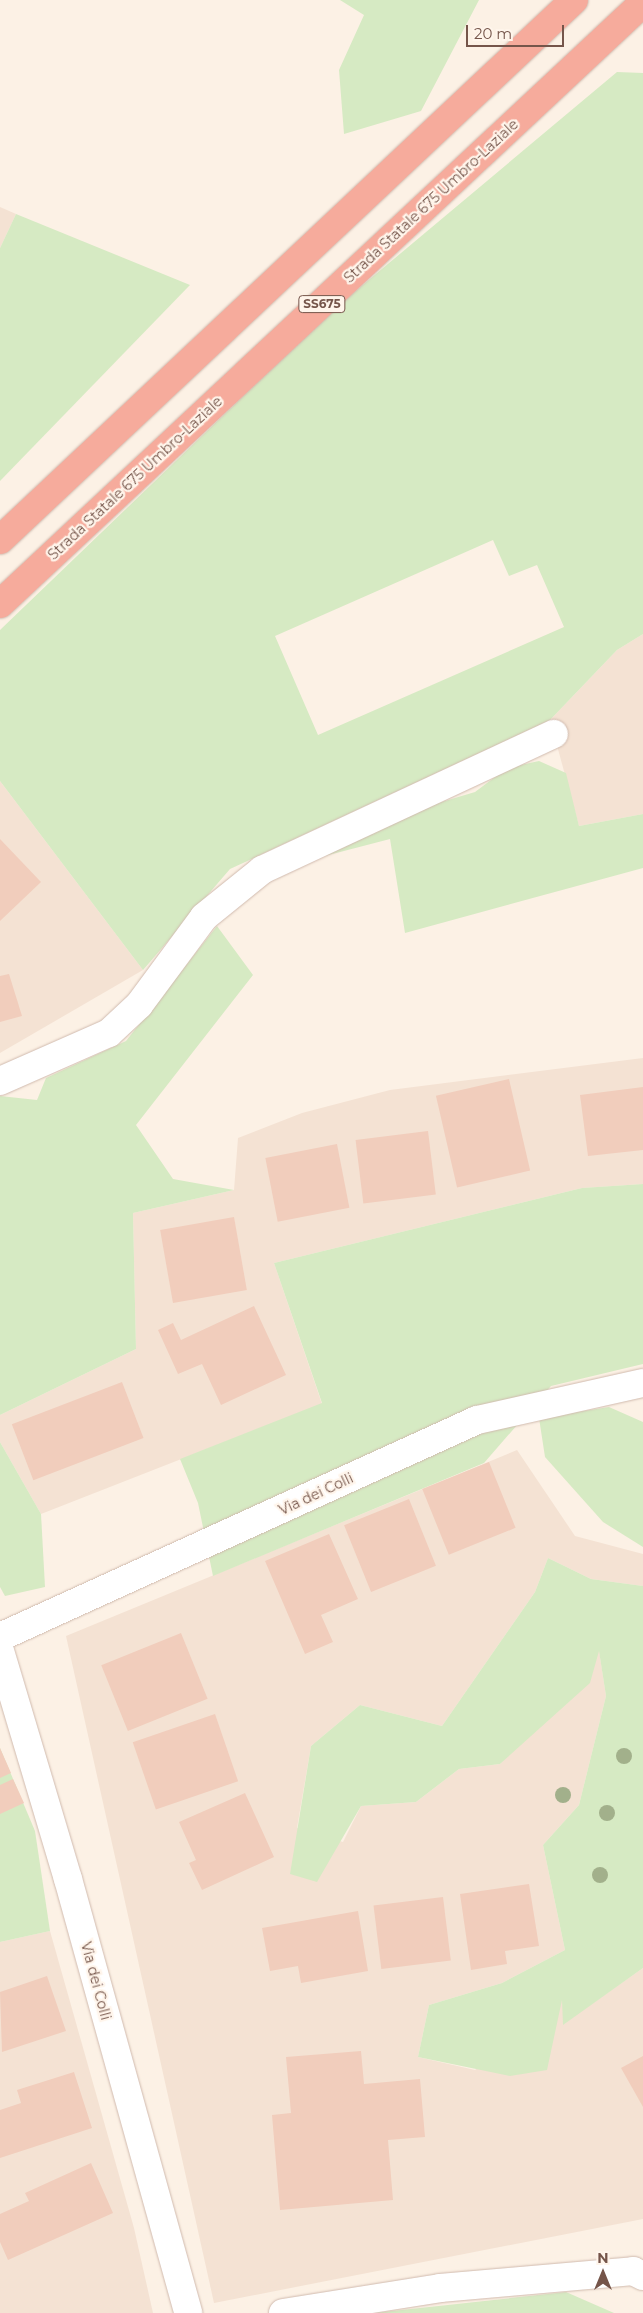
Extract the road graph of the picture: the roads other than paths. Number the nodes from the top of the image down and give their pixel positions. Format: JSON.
{"nodes":[{"id":1,"x":574,"y":0,"type":"edge"},
{"id":2,"x":643,"y":3,"type":"edge"},
{"id":3,"x":0,"y":540,"type":"edge"},
{"id":4,"x":0,"y":604,"type":"edge"},
{"id":5,"x":554,"y":734,"type":"dead end"},
{"id":6,"x":0,"y":1081,"type":"edge"},
{"id":7,"x":643,"y":1383,"type":"edge"},
{"id":8,"x":0,"y":1638,"type":"edge"},
{"id":9,"x":0,"y":1651,"type":"edge"},
{"id":10,"x":643,"y":2276,"type":"edge"},
{"id":11,"x":188,"y":2313,"type":"edge"},
{"id":12,"x":283,"y":2313,"type":"edge"}],
"edges":[{"from":1,"to":3,"type":"highway"},
{"from":2,"to":4,"type":"highway","name":"Strada Statale 675 Umbro-Laziale","number":"SS675"},
{"from":5,"to":6,"type":"street"},
{"from":7,"to":8,"type":"street","name":"Via dei Colli"},
{"from":9,"to":11,"type":"street","name":"Via dei Colli"},
{"from":10,"to":12,"type":"street"}]}
